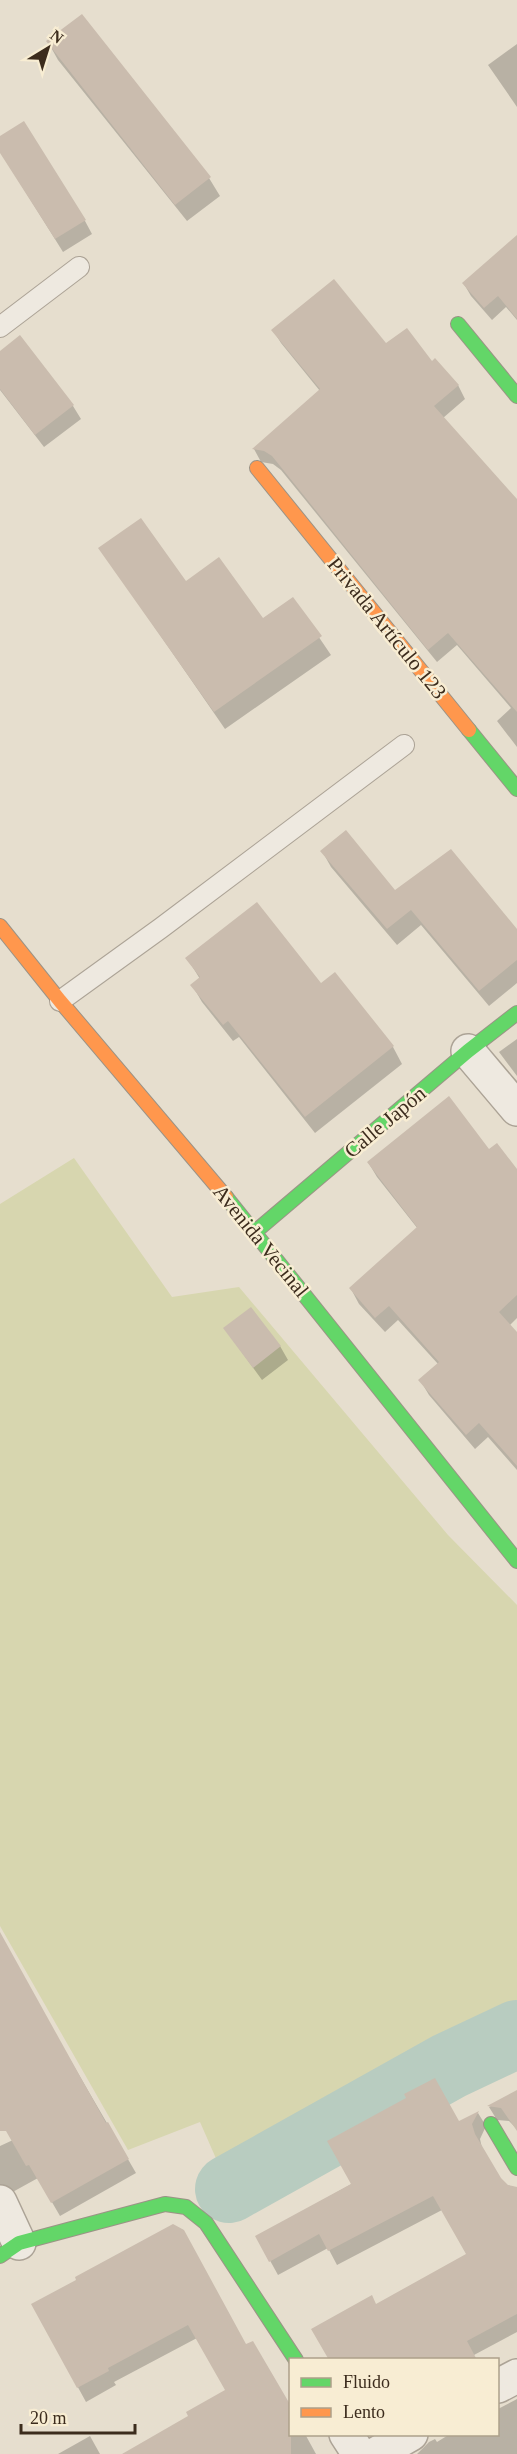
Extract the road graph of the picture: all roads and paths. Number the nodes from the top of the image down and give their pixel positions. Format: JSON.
{"nodes":[{"id":1,"x":79,"y":267,"type":"dead end"},
{"id":2,"x":458,"y":324,"type":"dead end"},
{"id":3,"x":0,"y":327,"type":"edge"},
{"id":4,"x":517,"y":396,"type":"edge"},
{"id":5,"x":257,"y":468,"type":"dead end"},
{"id":6,"x":404,"y":745,"type":"dead end"},
{"id":7,"x":517,"y":789,"type":"edge"},
{"id":8,"x":0,"y":926,"type":"edge"},
{"id":9,"x":60,"y":1001,"type":"junction"},
{"id":10,"x":517,"y":1013,"type":"edge"},
{"id":11,"x":468,"y":1051,"type":"junction"},
{"id":12,"x":517,"y":1109,"type":"edge"},
{"id":13,"x":255,"y":1232,"type":"junction"},
{"id":14,"x":517,"y":1561,"type":"edge"},
{"id":15,"x":491,"y":2124,"type":"dead end"},
{"id":16,"x":517,"y":2168,"type":"edge"},
{"id":17,"x":0,"y":2202,"type":"edge"},
{"id":18,"x":10,"y":2250,"type":"edge"},
{"id":19,"x":295,"y":2358,"type":"edge"},
{"id":20,"x":517,"y":2376,"type":"edge"},
{"id":21,"x":499,"y":2385,"type":"edge"},
{"id":22,"x":347,"y":2436,"type":"edge"},
{"id":23,"x":408,"y":2436,"type":"edge"},
{"id":24,"x":359,"y":2454,"type":"edge"},
{"id":25,"x":376,"y":2454,"type":"edge"}],
"edges":[{"from":1,"to":3,"type":"lane"},
{"from":2,"to":4,"type":"street"},
{"from":5,"to":7,"type":"street","name":"Privada Artículo 123"},
{"from":6,"to":9,"type":"lane"},
{"from":8,"to":9,"type":"street","name":"Avenida Vecinal"},
{"from":9,"to":13,"type":"street","name":"Avenida Vecinal"},
{"from":10,"to":11,"type":"street","name":"Calle Japón"},
{"from":11,"to":12,"type":"street"},
{"from":11,"to":13,"type":"street","name":"Calle Japón"},
{"from":13,"to":14,"type":"street","name":"Avenida Vecinal"},
{"from":15,"to":16,"type":"street"},
{"from":17,"to":18,"type":"street"},
{"from":18,"to":19,"type":"street"},
{"from":20,"to":21,"type":"street"},
{"from":22,"to":24,"type":"street"},
{"from":23,"to":25,"type":"street"}]}
